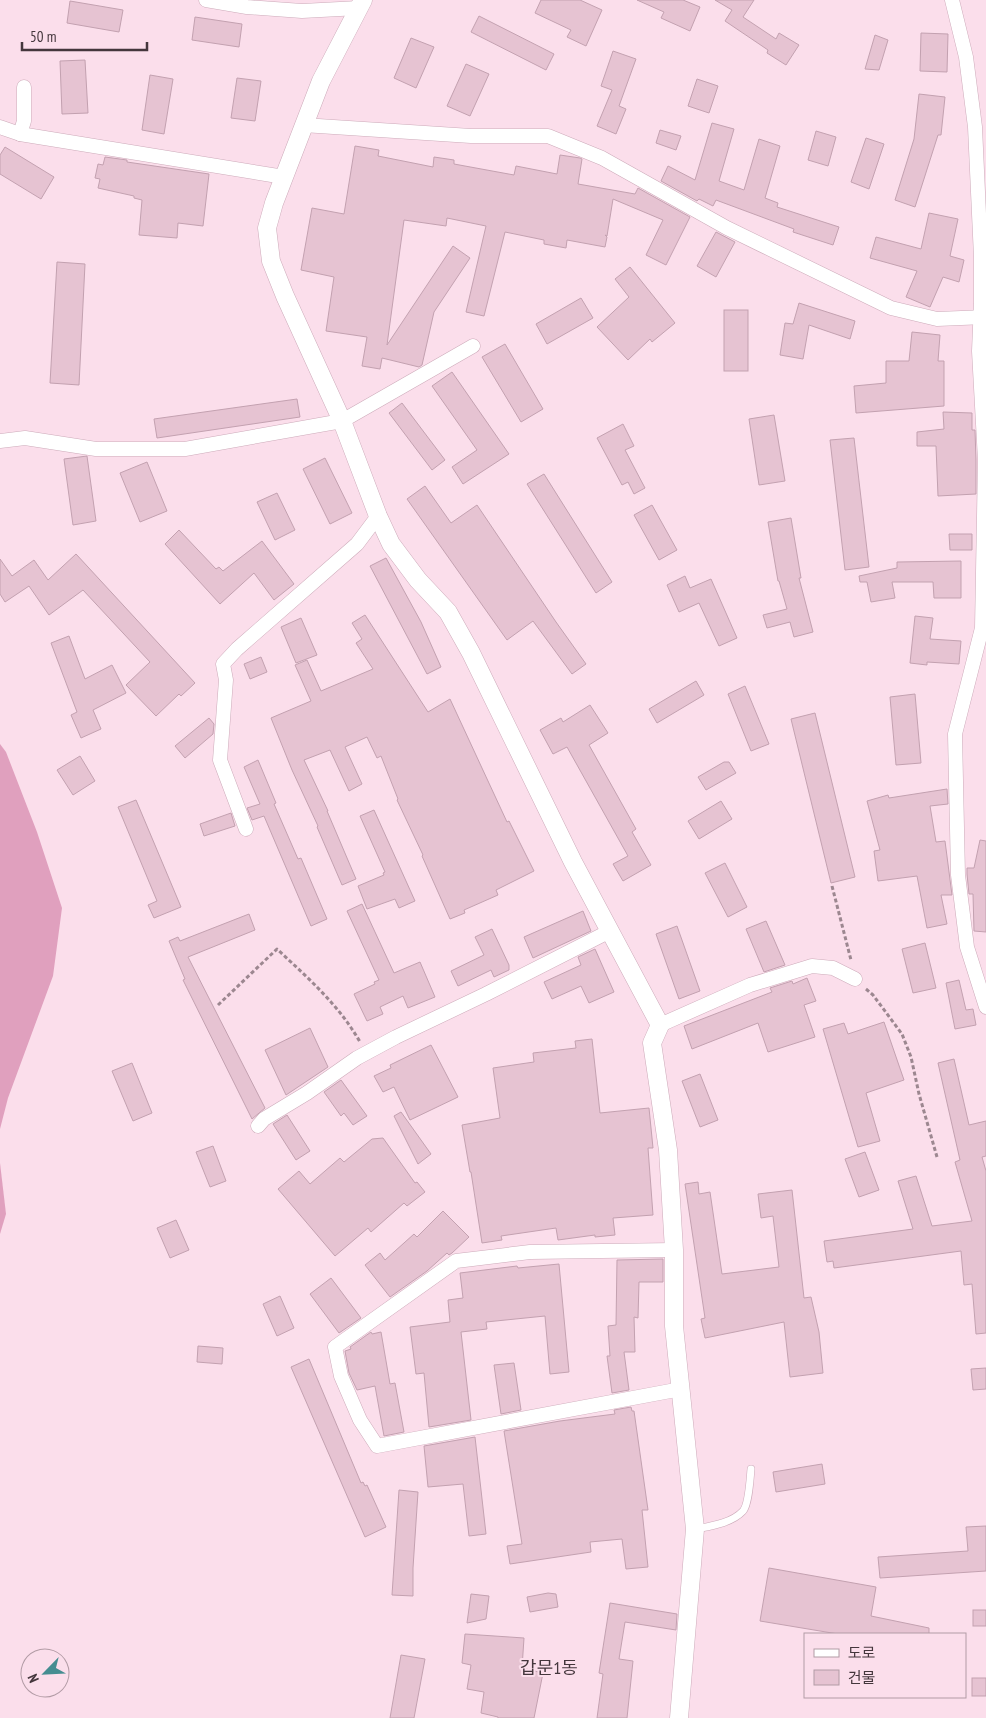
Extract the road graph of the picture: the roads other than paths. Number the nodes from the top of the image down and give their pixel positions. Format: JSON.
{"nodes":[{"id":1,"x":206,"y":0,"type":"edge"},
{"id":2,"x":952,"y":0,"type":"edge"},
{"id":3,"x":361,"y":4,"type":"edge"},
{"id":4,"x":24,"y":87,"type":"dead end"},
{"id":5,"x":303,"y":124,"type":"junction"},
{"id":6,"x":0,"y":127,"type":"edge"},
{"id":7,"x":20,"y":134,"type":"junction"},
{"id":8,"x":284,"y":177,"type":"junction"},
{"id":9,"x":983,"y":318,"type":"edge"},
{"id":10,"x":473,"y":346,"type":"dead end"},
{"id":11,"x":342,"y":421,"type":"junction"},
{"id":12,"x":0,"y":441,"type":"edge"},
{"id":13,"x":378,"y":516,"type":"junction"},
{"id":14,"x":246,"y":829,"type":"dead end"},
{"id":15,"x":610,"y":931,"type":"junction"},
{"id":16,"x":854,"y":978,"type":"road end"},
{"id":17,"x":986,"y":1007,"type":"edge"},
{"id":18,"x":660,"y":1025,"type":"junction"},
{"id":19,"x":258,"y":1126,"type":"dead end"},
{"id":20,"x":674,"y":1250,"type":"junction"},
{"id":21,"x":680,"y":1389,"type":"junction"},
{"id":22,"x":751,"y":1469,"type":"dead end"},
{"id":23,"x":695,"y":1529,"type":"junction"},
{"id":24,"x":679,"y":1718,"type":"edge"}],
"edges":[{"from":1,"to":3,"type":"street"},
{"from":2,"to":9,"type":"street"},
{"from":3,"to":5,"type":"street"},
{"from":4,"to":7,"type":"street"},
{"from":5,"to":8,"type":"street"},
{"from":5,"to":9,"type":"street"},
{"from":6,"to":7,"type":"street"},
{"from":7,"to":8,"type":"street"},
{"from":8,"to":11,"type":"street"},
{"from":9,"to":17,"type":"street"},
{"from":10,"to":11,"type":"street"},
{"from":11,"to":12,"type":"street"},
{"from":11,"to":13,"type":"street"},
{"from":13,"to":14,"type":"street"},
{"from":13,"to":15,"type":"street"},
{"from":15,"to":18,"type":"street"},
{"from":15,"to":19,"type":"street"},
{"from":16,"to":18,"type":"street"},
{"from":18,"to":20,"type":"street"},
{"from":20,"to":21,"type":"street"},
{"from":20,"to":21,"type":"street"},
{"from":21,"to":23,"type":"street"},
{"from":22,"to":23,"type":"lane"},
{"from":23,"to":24,"type":"street"}]}
